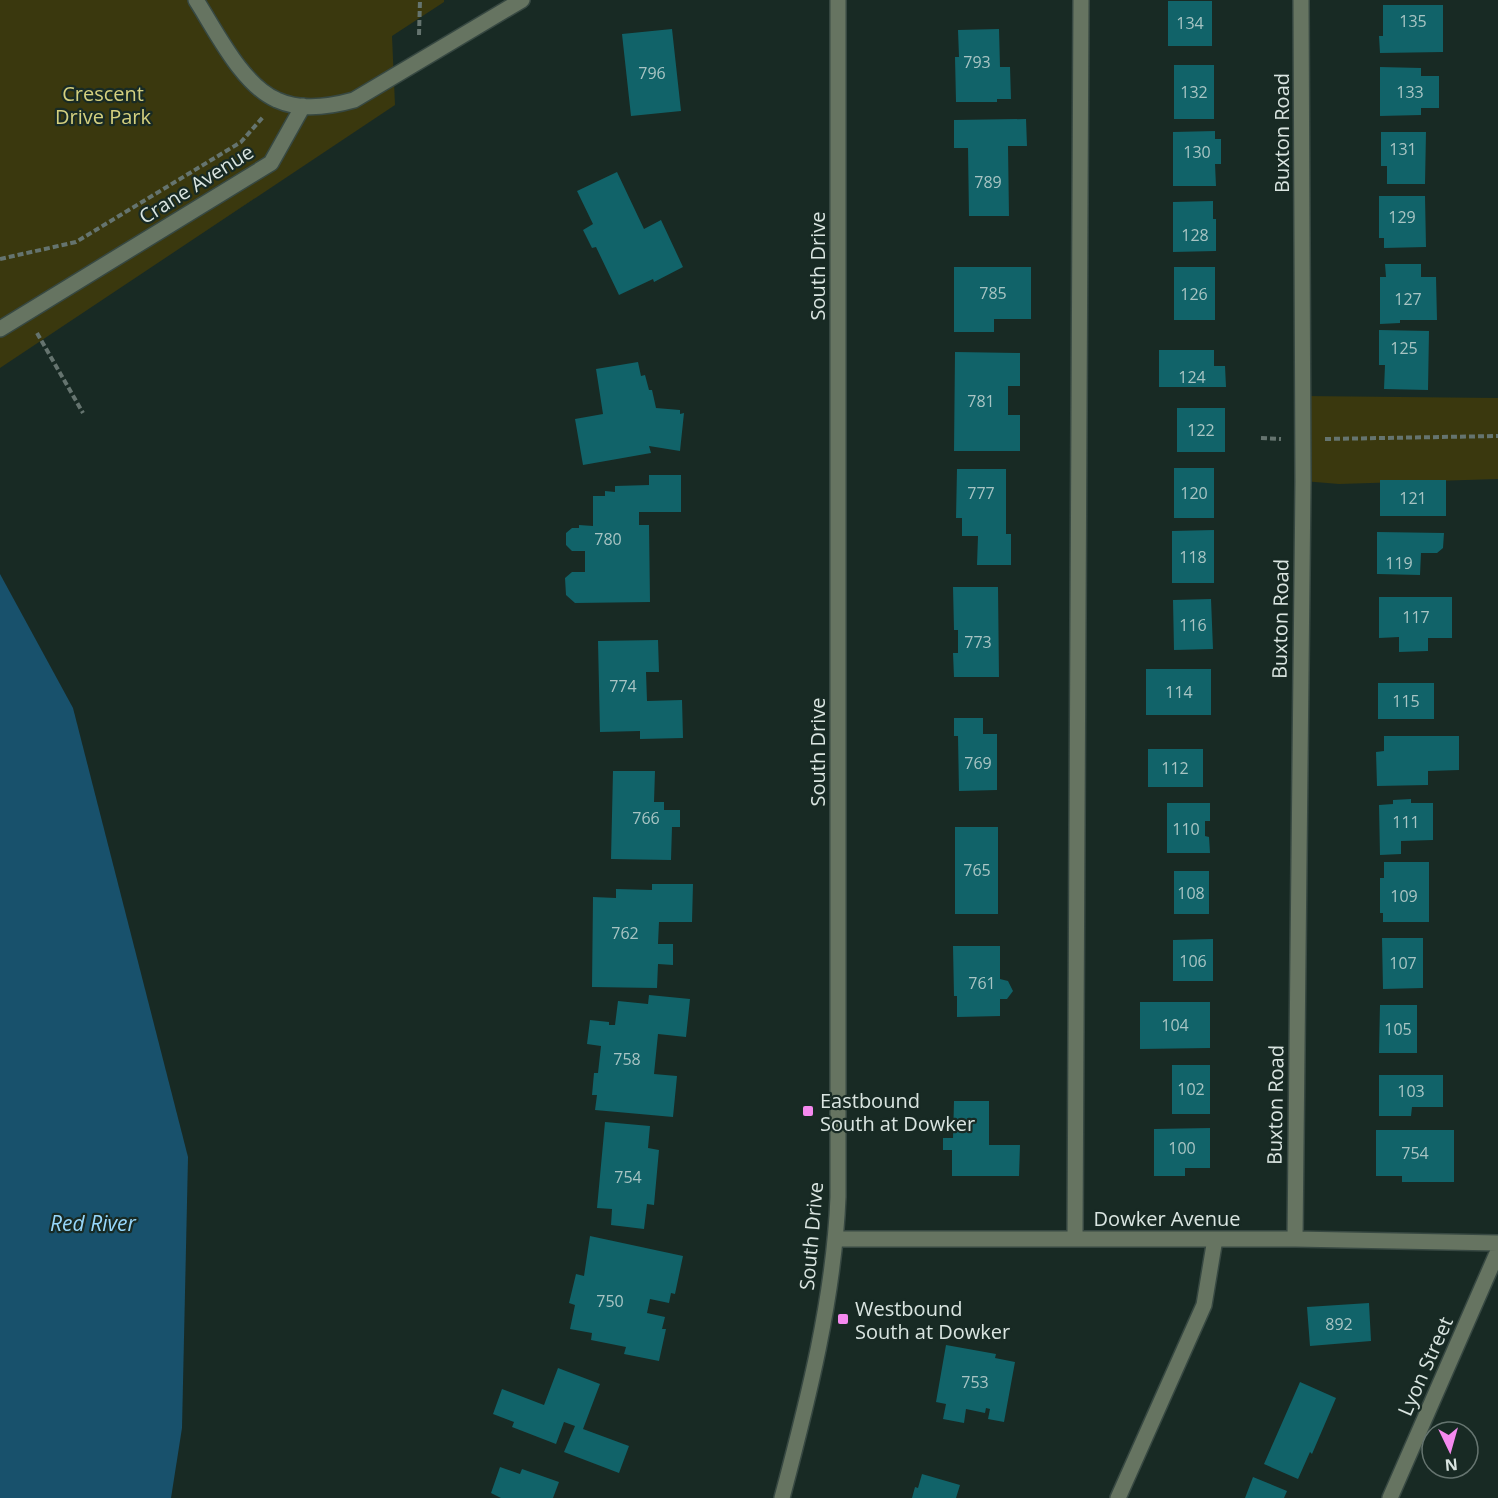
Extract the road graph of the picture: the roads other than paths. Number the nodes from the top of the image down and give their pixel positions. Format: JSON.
{"nodes":[{"id":1,"x":196,"y":0,"type":"edge"},
{"id":2,"x":522,"y":0,"type":"edge"},
{"id":3,"x":838,"y":0,"type":"edge"},
{"id":4,"x":1081,"y":0,"type":"edge"},
{"id":5,"x":1301,"y":0,"type":"edge"},
{"id":6,"x":303,"y":106,"type":"junction"},
{"id":7,"x":0,"y":329,"type":"edge"},
{"id":8,"x":836,"y":1239,"type":"junction"},
{"id":9,"x":1075,"y":1239,"type":"junction"},
{"id":10,"x":1215,"y":1239,"type":"junction"},
{"id":11,"x":1296,"y":1239,"type":"junction"},
{"id":12,"x":1498,"y":1243,"type":"edge"},
{"id":13,"x":1498,"y":1251,"type":"edge"},
{"id":14,"x":782,"y":1498,"type":"edge"},
{"id":15,"x":1118,"y":1498,"type":"edge"},
{"id":16,"x":1390,"y":1498,"type":"edge"}],
"edges":[{"from":1,"to":6,"type":"street"},
{"from":2,"to":6,"type":"street"},
{"from":3,"to":8,"type":"street","name":"South Drive"},
{"from":4,"to":9,"type":"street"},
{"from":5,"to":11,"type":"street","name":"Buxton Road"},
{"from":6,"to":7,"type":"street","name":"Crane Avenue"},
{"from":8,"to":9,"type":"street","name":"Dowker Avenue"},
{"from":8,"to":14,"type":"street","name":"South Drive"},
{"from":9,"to":10,"type":"street","name":"Dowker Avenue"},
{"from":10,"to":11,"type":"street","name":"Dowker Avenue"},
{"from":10,"to":15,"type":"street"},
{"from":11,"to":12,"type":"street","name":"Dowker Avenue"},
{"from":13,"to":16,"type":"street","name":"Lyon Street"}]}
